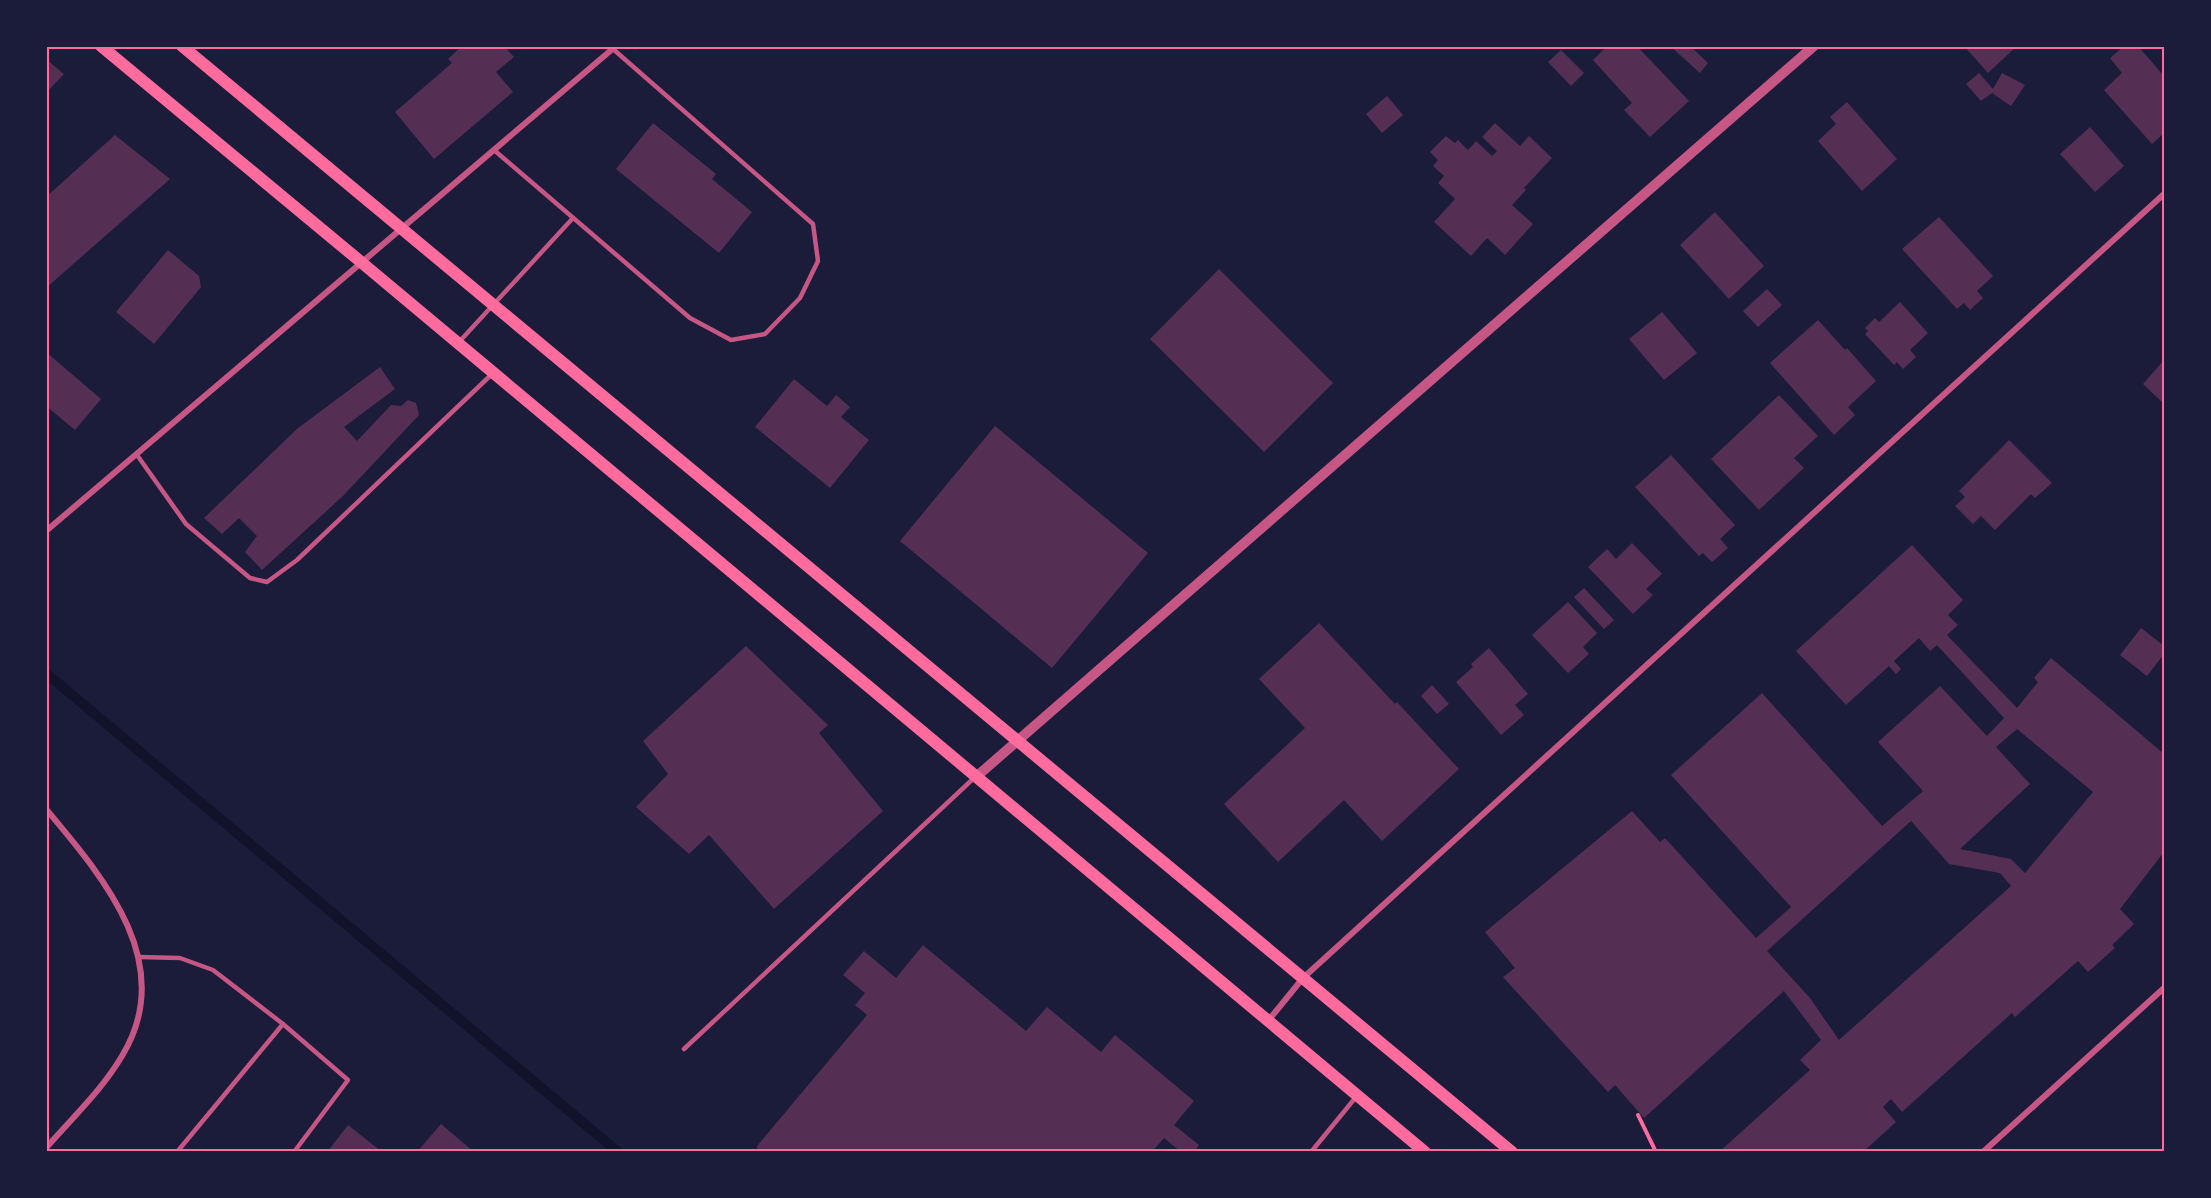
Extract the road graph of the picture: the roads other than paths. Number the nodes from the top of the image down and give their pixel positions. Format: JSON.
{"nodes":[{"id":1,"x":101,"y":46,"type":"edge"},
{"id":2,"x":182,"y":46,"type":"edge"},
{"id":3,"x":1814,"y":46,"type":"edge"},
{"id":4,"x":614,"y":48,"type":"edge"},
{"id":5,"x":494,"y":150,"type":"junction"},
{"id":6,"x":2164,"y":194,"type":"edge"},
{"id":7,"x":573,"y":218,"type":"junction"},
{"id":8,"x":402,"y":230,"type":"junction"},
{"id":9,"x":361,"y":261,"type":"junction"},
{"id":10,"x":492,"y":305,"type":"junction"},
{"id":11,"x":458,"y":343,"type":"junction"},
{"id":12,"x":494,"y":373,"type":"junction"},
{"id":13,"x":137,"y":455,"type":"junction"},
{"id":14,"x":46,"y":531,"type":"edge"},
{"id":15,"x":1017,"y":740,"type":"junction"},
{"id":16,"x":976,"y":777,"type":"junction"},
{"id":17,"x":46,"y":810,"type":"edge"},
{"id":18,"x":138,"y":957,"type":"junction"},
{"id":19,"x":1303,"y":978,"type":"junction"},
{"id":20,"x":2164,"y":988,"type":"edge"},
{"id":21,"x":1268,"y":1021,"type":"junction"},
{"id":22,"x":283,"y":1024,"type":"junction"},
{"id":23,"x":684,"y":1049,"type":"dead end"},
{"id":24,"x":1358,"y":1095,"type":"junction"},
{"id":25,"x":46,"y":1148,"type":"edge"},
{"id":26,"x":177,"y":1152,"type":"edge"},
{"id":27,"x":294,"y":1152,"type":"edge"},
{"id":28,"x":1311,"y":1152,"type":"edge"},
{"id":29,"x":1425,"y":1152,"type":"edge"},
{"id":30,"x":1512,"y":1152,"type":"edge"},
{"id":31,"x":1983,"y":1152,"type":"edge"}],
"edges":[{"from":1,"to":9,"type":"main road"},
{"from":2,"to":8,"type":"main road"},
{"from":3,"to":15,"type":"street"},
{"from":4,"to":5,"type":"street"},
{"from":4,"to":7,"type":"lane"},
{"from":5,"to":7,"type":"lane"},
{"from":5,"to":8,"type":"street"},
{"from":6,"to":19,"type":"street"},
{"from":7,"to":10,"type":"lane"},
{"from":8,"to":9,"type":"street"},
{"from":8,"to":10,"type":"main road"},
{"from":9,"to":11,"type":"main road"},
{"from":9,"to":13,"type":"street"},
{"from":10,"to":11,"type":"lane"},
{"from":10,"to":15,"type":"main road"},
{"from":11,"to":12,"type":"main road"},
{"from":12,"to":13,"type":"lane"},
{"from":12,"to":16,"type":"main road"},
{"from":13,"to":14,"type":"street"},
{"from":15,"to":16,"type":"street"},
{"from":15,"to":19,"type":"main road"},
{"from":16,"to":21,"type":"main road"},
{"from":16,"to":23,"type":"lane"},
{"from":17,"to":18,"type":"street"},
{"from":18,"to":22,"type":"lane"},
{"from":18,"to":25,"type":"street"},
{"from":19,"to":21,"type":"street"},
{"from":19,"to":30,"type":"main road"},
{"from":20,"to":31,"type":"street"},
{"from":21,"to":24,"type":"main road"},
{"from":22,"to":26,"type":"lane"},
{"from":22,"to":27,"type":"lane"},
{"from":24,"to":28,"type":"lane"},
{"from":24,"to":29,"type":"main road"}]}
